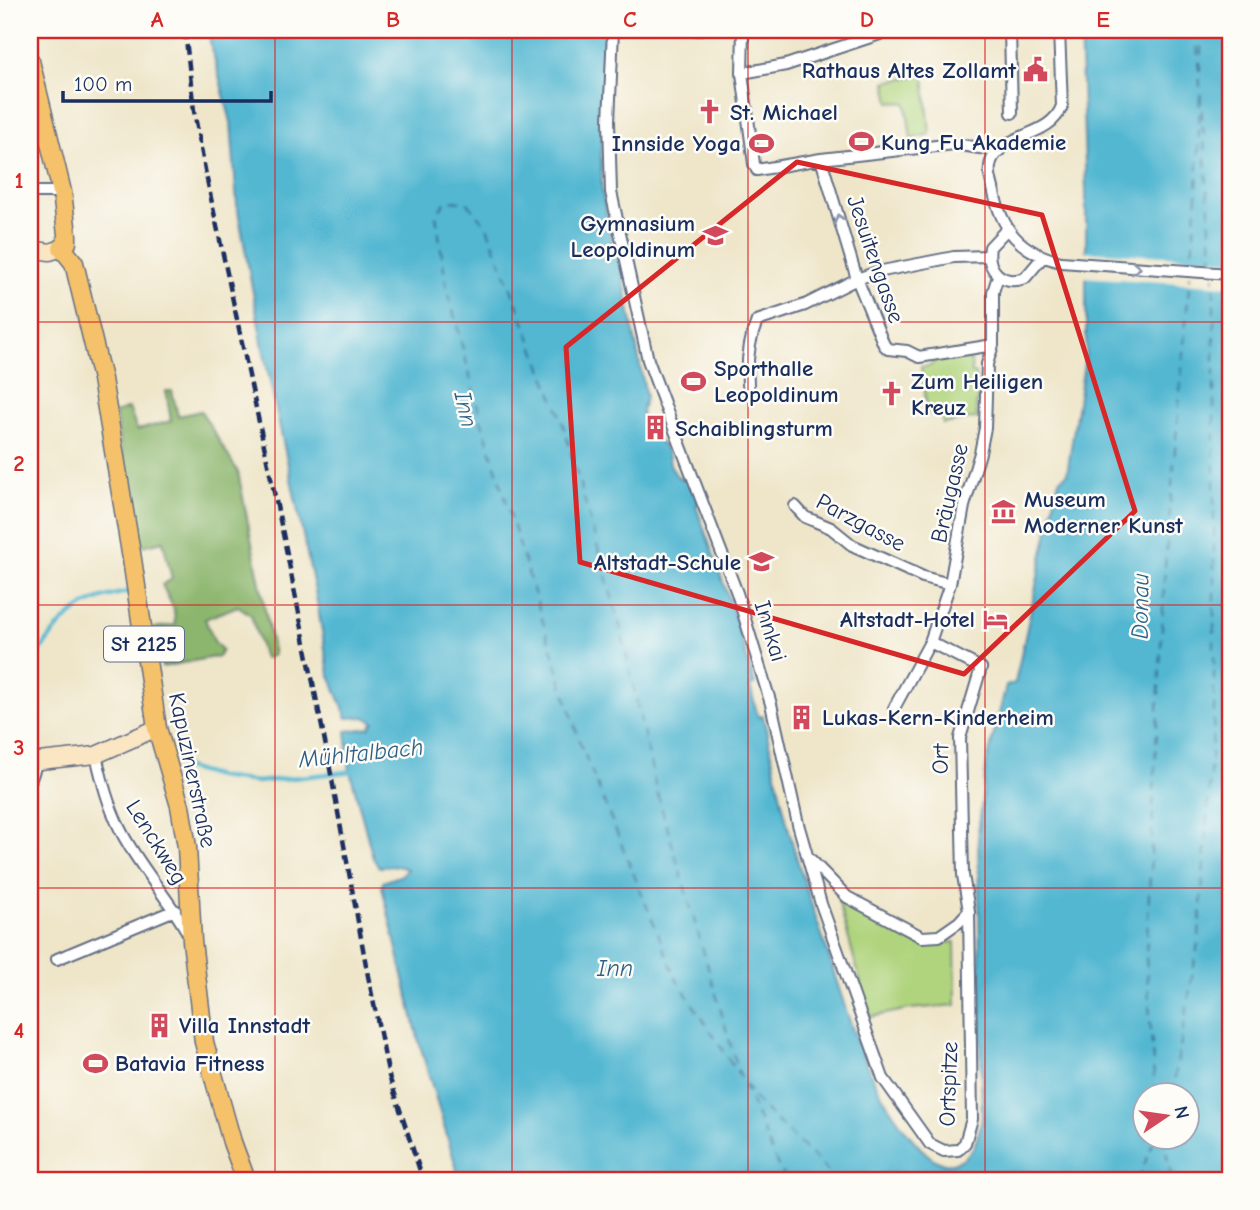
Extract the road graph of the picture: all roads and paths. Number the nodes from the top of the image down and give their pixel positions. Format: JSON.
{"nodes":[{"id":1,"x":613,"y":30,"type":"edge"},
{"id":2,"x":743,"y":30,"type":"edge"},
{"id":3,"x":892,"y":30,"type":"edge"},
{"id":4,"x":1010,"y":30,"type":"edge"},
{"id":5,"x":1059,"y":30,"type":"edge"},
{"id":6,"x":30,"y":61,"type":"edge"},
{"id":7,"x":742,"y":73,"type":"junction"},
{"id":8,"x":1012,"y":113,"type":"dead end"},
{"id":9,"x":999,"y":151,"type":"junction"},
{"id":10,"x":821,"y":159,"type":"junction"},
{"id":11,"x":30,"y":192,"type":"edge"},
{"id":12,"x":62,"y":192,"type":"junction"},
{"id":13,"x":1007,"y":229,"type":"junction"},
{"id":14,"x":62,"y":248,"type":"junction"},
{"id":15,"x":33,"y":250,"type":"edge"},
{"id":16,"x":989,"y":256,"type":"junction"},
{"id":17,"x":1042,"y":258,"type":"junction"},
{"id":18,"x":1230,"y":274,"type":"edge"},
{"id":19,"x":998,"y":276,"type":"junction"},
{"id":20,"x":858,"y":279,"type":"junction"},
{"id":21,"x":993,"y":345,"type":"junction"},
{"id":22,"x":748,"y":394,"type":"dead end"},
{"id":23,"x":795,"y":506,"type":"dead end"},
{"id":24,"x":950,"y":584,"type":"junction"},
{"id":25,"x":930,"y":642,"type":"junction"},
{"id":26,"x":894,"y":708,"type":"dead end"},
{"id":27,"x":158,"y":728,"type":"junction"},
{"id":28,"x":96,"y":755,"type":"junction"},
{"id":29,"x":33,"y":761,"type":"edge"},
{"id":30,"x":30,"y":782,"type":"edge"},
{"id":31,"x":810,"y":858,"type":"junction"},
{"id":32,"x":175,"y":910,"type":"junction"},
{"id":33,"x":969,"y":911,"type":"junction"},
{"id":34,"x":192,"y":941,"type":"junction"},
{"id":35,"x":57,"y":959,"type":"dead end"},
{"id":36,"x":246,"y":1180,"type":"edge"}],
"edges":[{"from":1,"to":31,"type":"street","name":"Innkai"},
{"from":2,"to":7,"type":"street"},
{"from":3,"to":7,"type":"street"},
{"from":4,"to":8,"type":"street"},
{"from":5,"to":9,"type":"street"},
{"from":6,"to":12,"type":"main road"},
{"from":7,"to":10,"type":"street"},
{"from":9,"to":10,"type":"street"},
{"from":9,"to":13,"type":"street"},
{"from":20,"to":10,"type":"street","name":"Jesuitengasse","one_way":true},
{"from":11,"to":12,"type":"street"},
{"from":12,"to":14,"type":"main road"},
{"from":13,"to":16,"type":"street"},
{"from":13,"to":17,"type":"street"},
{"from":14,"to":15,"type":"street"},
{"from":14,"to":27,"type":"main road","name":"Kapuzinerstraße","number":"St 2125"},
{"from":16,"to":19,"type":"street"},
{"from":16,"to":20,"type":"street"},
{"from":17,"to":18,"type":"street","one_way":true},
{"from":17,"to":19,"type":"street"},
{"from":19,"to":21,"type":"street","name":"Bräugasse"},
{"from":20,"to":21,"type":"street","name":"Jesuitengasse"},
{"from":20,"to":22,"type":"street"},
{"from":21,"to":24,"type":"street","name":"Bräugasse"},
{"from":23,"to":24,"type":"street","name":"Parzgasse"},
{"from":24,"to":25,"type":"street","name":"Bräugasse"},
{"from":25,"to":26,"type":"street","name":"Bräugasse"},
{"from":25,"to":33,"type":"street","name":"Ort"},
{"from":27,"to":28,"type":"street"},
{"from":27,"to":34,"type":"main road","name":"Kapuzinerstraße","number":"St 2125"},
{"from":28,"to":29,"type":"street"},
{"from":28,"to":32,"type":"street","name":"Lenckweg"},
{"from":29,"to":30,"type":"street"},
{"from":31,"to":33,"type":"street"},
{"from":31,"to":33,"type":"street","name":"Ortspitze"},
{"from":32,"to":34,"type":"street","name":"Lenckweg"},
{"from":32,"to":35,"type":"street","name":"Lenckweg"},
{"from":34,"to":36,"type":"main road","name":"Kapuzinerstraße","number":"St 2125"}]}
